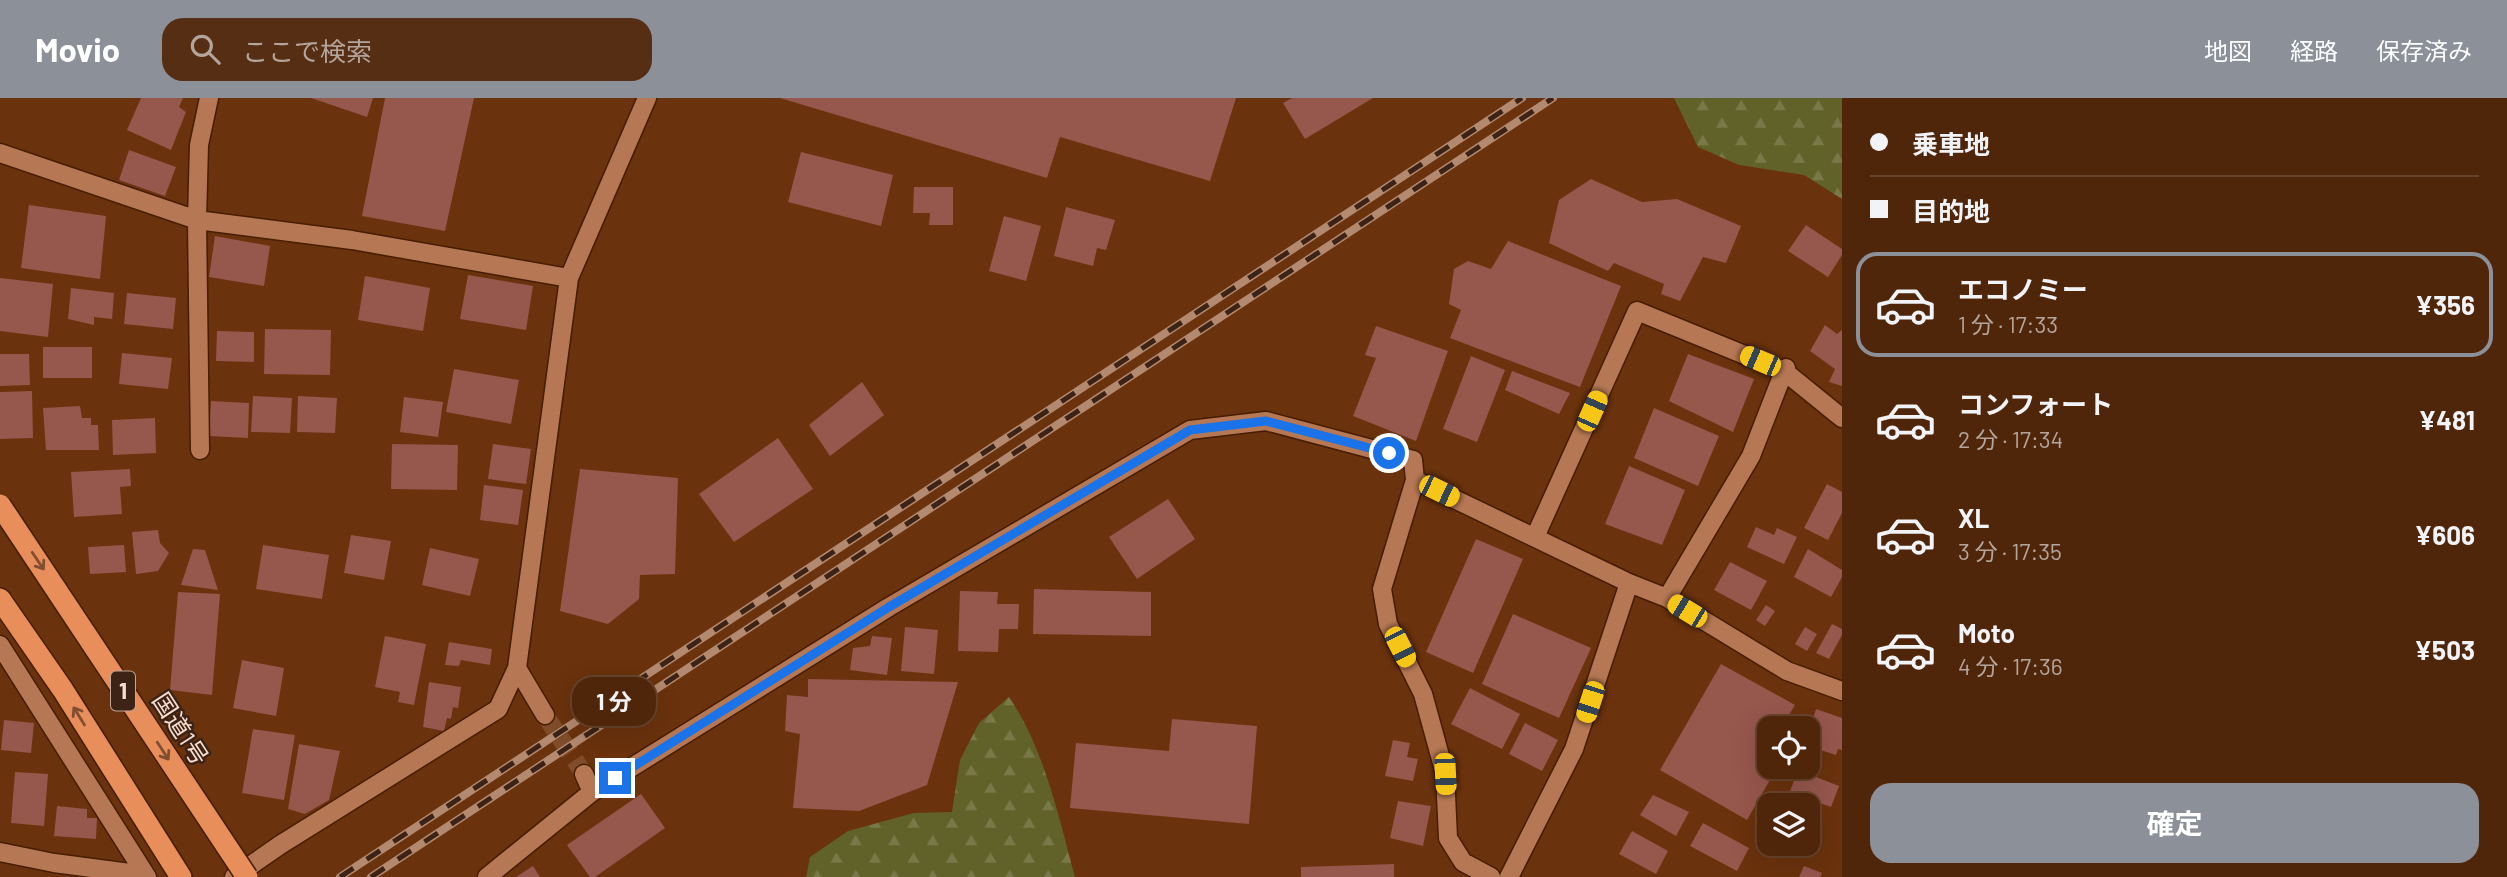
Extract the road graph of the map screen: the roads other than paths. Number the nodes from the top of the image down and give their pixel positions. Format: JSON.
{"nodes":[{"id":1,"x":209,"y":98,"type":"edge"},
{"id":2,"x":647,"y":98,"type":"edge"},
{"id":3,"x":0,"y":153,"type":"edge"},
{"id":4,"x":197,"y":220,"type":"junction"},
{"id":5,"x":569,"y":278,"type":"junction"},
{"id":6,"x":1785,"y":369,"type":"junction"},
{"id":7,"x":1842,"y":418,"type":"edge"},
{"id":8,"x":201,"y":450,"type":"dead end"},
{"id":9,"x":1415,"y":480,"type":"junction"},
{"id":10,"x":0,"y":505,"type":"edge"},
{"id":11,"x":1535,"y":537,"type":"junction"},
{"id":12,"x":1629,"y":583,"type":"junction"},
{"id":13,"x":1667,"y":598,"type":"junction"},
{"id":14,"x":0,"y":599,"type":"edge"},
{"id":15,"x":0,"y":645,"type":"edge"},
{"id":16,"x":517,"y":668,"type":"junction"},
{"id":17,"x":1842,"y":691,"type":"edge"},
{"id":18,"x":545,"y":715,"type":"tunnel mouth"},
{"id":19,"x":584,"y":774,"type":"tunnel mouth"},
{"id":20,"x":592,"y":792,"type":"junction"},
{"id":21,"x":0,"y":852,"type":"edge"},
{"id":22,"x":1483,"y":875,"type":"edge"},
{"id":23,"x":146,"y":876,"type":"edge"},
{"id":24,"x":181,"y":877,"type":"edge"},
{"id":25,"x":234,"y":877,"type":"edge"},
{"id":26,"x":247,"y":877,"type":"edge"},
{"id":27,"x":487,"y":877,"type":"edge"},
{"id":28,"x":1510,"y":877,"type":"edge"}],
"edges":[{"from":1,"to":4,"type":"street"},
{"from":2,"to":5,"type":"street"},
{"from":3,"to":4,"type":"street"},
{"from":4,"to":5,"type":"street"},
{"from":4,"to":8,"type":"street"},
{"from":5,"to":16,"type":"street"},
{"from":6,"to":7,"type":"street"},
{"from":6,"to":11,"type":"street"},
{"from":6,"to":13,"type":"street"},
{"from":9,"to":11,"type":"street"},
{"from":9,"to":20,"type":"street"},
{"from":9,"to":22,"type":"street"},
{"from":10,"to":26,"type":"highway","name":"国道1号","number":"1","one_way":true,"bridge":true},
{"from":11,"to":12,"type":"street"},
{"from":12,"to":13,"type":"street"},
{"from":12,"to":28,"type":"street"},
{"from":13,"to":17,"type":"street"},
{"from":24,"to":14,"type":"highway","number":"1","one_way":true},
{"from":15,"to":23,"type":"street"},
{"from":16,"to":18,"type":"street"},
{"from":16,"to":25,"type":"street"},
{"from":19,"to":20,"type":"street"},
{"from":20,"to":27,"type":"street"},
{"from":21,"to":23,"type":"street"}]}
